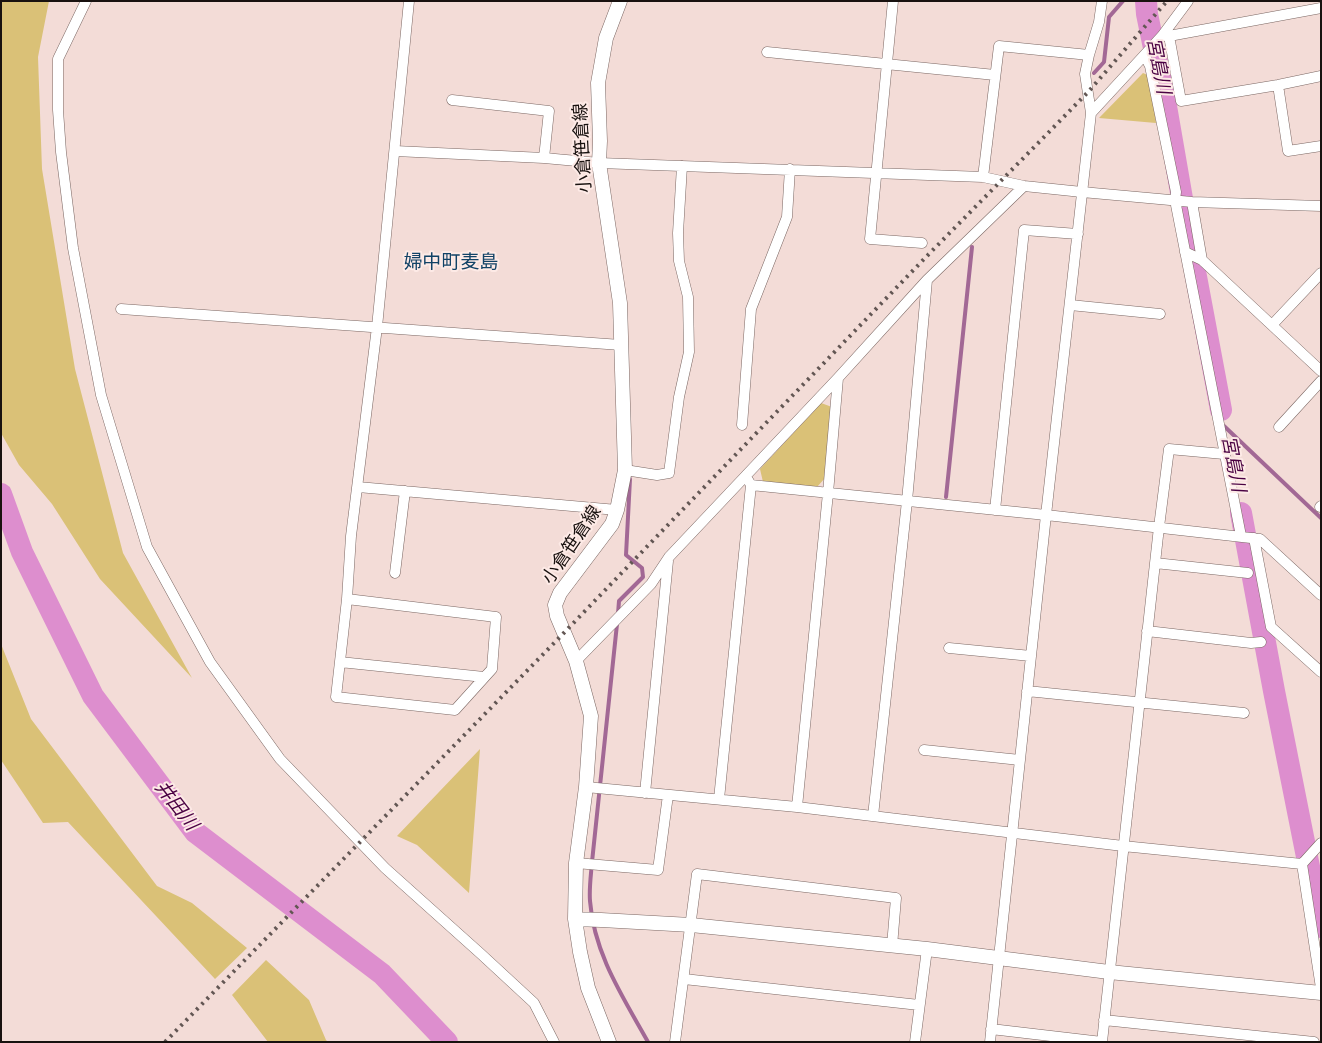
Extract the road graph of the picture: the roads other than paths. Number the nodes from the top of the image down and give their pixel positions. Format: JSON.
{"nodes":[{"id":1,"x":86,"y":1,"type":"edge"},
{"id":2,"x":409,"y":1,"type":"edge"},
{"id":3,"x":620,"y":1,"type":"edge"},
{"id":4,"x":893,"y":1,"type":"edge"},
{"id":5,"x":1102,"y":1,"type":"edge"},
{"id":6,"x":1188,"y":1,"type":"edge"},
{"id":7,"x":1321,"y":8,"type":"edge"},
{"id":8,"x":1166,"y":34,"type":"junction"},
{"id":9,"x":767,"y":52,"type":"dead end"},
{"id":10,"x":1147,"y":53,"type":"junction"},
{"id":11,"x":1089,"y":55,"type":"junction"},
{"id":12,"x":887,"y":64,"type":"junction"},
{"id":13,"x":995,"y":75,"type":"junction"},
{"id":14,"x":1321,"y":76,"type":"edge"},
{"id":15,"x":1278,"y":85,"type":"junction"},
{"id":16,"x":452,"y":100,"type":"dead end"},
{"id":17,"x":1091,"y":113,"type":"junction"},
{"id":18,"x":1321,"y":146,"type":"edge"},
{"id":19,"x":395,"y":151,"type":"junction"},
{"id":20,"x":544,"y":158,"type":"junction"},
{"id":21,"x":599,"y":163,"type":"junction"},
{"id":22,"x":682,"y":166,"type":"junction"},
{"id":23,"x":790,"y":169,"type":"junction"},
{"id":24,"x":877,"y":172,"type":"junction"},
{"id":25,"x":983,"y":177,"type":"junction"},
{"id":26,"x":1024,"y":186,"type":"junction"},
{"id":27,"x":1082,"y":192,"type":"junction"},
{"id":28,"x":1174,"y":200,"type":"junction"},
{"id":29,"x":1192,"y":202,"type":"junction"},
{"id":30,"x":1321,"y":206,"type":"edge"},
{"id":31,"x":1078,"y":234,"type":"junction"},
{"id":32,"x":922,"y":244,"type":"dead end"},
{"id":33,"x":1185,"y":252,"type":"junction"},
{"id":34,"x":1202,"y":260,"type":"junction"},
{"id":35,"x":1321,"y":273,"type":"edge"},
{"id":36,"x":927,"y":280,"type":"junction"},
{"id":37,"x":1070,"y":305,"type":"junction"},
{"id":38,"x":121,"y":309,"type":"dead end"},
{"id":39,"x":1160,"y":314,"type":"dead end"},
{"id":40,"x":1272,"y":325,"type":"junction"},
{"id":41,"x":376,"y":326,"type":"junction"},
{"id":42,"x":621,"y":344,"type":"junction"},
{"id":43,"x":1321,"y":371,"type":"edge"},
{"id":44,"x":838,"y":378,"type":"junction"},
{"id":45,"x":1321,"y":380,"type":"edge"},
{"id":46,"x":742,"y":425,"type":"dead end"},
{"id":47,"x":1279,"y":426,"type":"dead end"},
{"id":48,"x":1224,"y":454,"type":"junction"},
{"id":49,"x":625,"y":470,"type":"junction"},
{"id":50,"x":748,"y":481,"type":"junction"},
{"id":51,"x":358,"y":487,"type":"junction"},
{"id":52,"x":404,"y":491,"type":"junction"},
{"id":53,"x":828,"y":494,"type":"junction"},
{"id":54,"x":907,"y":501,"type":"junction"},
{"id":55,"x":617,"y":510,"type":"junction"},
{"id":56,"x":994,"y":510,"type":"junction"},
{"id":57,"x":1046,"y":515,"type":"junction"},
{"id":58,"x":1159,"y":527,"type":"junction"},
{"id":59,"x":1241,"y":536,"type":"junction"},
{"id":60,"x":1254,"y":538,"type":"junction"},
{"id":61,"x":668,"y":557,"type":"junction"},
{"id":62,"x":1155,"y":563,"type":"junction"},
{"id":63,"x":395,"y":573,"type":"dead end"},
{"id":64,"x":1248,"y":573,"type":"dead end"},
{"id":65,"x":1321,"y":595,"type":"edge"},
{"id":66,"x":347,"y":599,"type":"junction"},
{"id":67,"x":1147,"y":631,"type":"junction"},
{"id":68,"x":1260,"y":642,"type":"dead end"},
{"id":69,"x":949,"y":648,"type":"dead end"},
{"id":70,"x":1031,"y":656,"type":"junction"},
{"id":71,"x":576,"y":661,"type":"junction"},
{"id":72,"x":340,"y":662,"type":"junction"},
{"id":73,"x":1321,"y":672,"type":"edge"},
{"id":74,"x":484,"y":677,"type":"junction"},
{"id":75,"x":1027,"y":691,"type":"junction"},
{"id":76,"x":1139,"y":702,"type":"junction"},
{"id":77,"x":1244,"y":713,"type":"dead end"},
{"id":78,"x":924,"y":750,"type":"dead end"},
{"id":79,"x":1020,"y":760,"type":"junction"},
{"id":80,"x":586,"y":787,"type":"junction"},
{"id":81,"x":645,"y":793,"type":"junction"},
{"id":82,"x":668,"y":795,"type":"junction"},
{"id":83,"x":719,"y":799,"type":"junction"},
{"id":84,"x":797,"y":807,"type":"junction"},
{"id":85,"x":873,"y":816,"type":"junction"},
{"id":86,"x":1012,"y":834,"type":"junction"},
{"id":87,"x":1321,"y":843,"type":"edge"},
{"id":88,"x":1123,"y":846,"type":"junction"},
{"id":89,"x":576,"y":864,"type":"junction"},
{"id":90,"x":1302,"y":864,"type":"junction"},
{"id":91,"x":575,"y":920,"type":"junction"},
{"id":92,"x":691,"y":925,"type":"junction"},
{"id":93,"x":892,"y":946,"type":"junction"},
{"id":94,"x":927,"y":950,"type":"junction"},
{"id":95,"x":999,"y":959,"type":"junction"},
{"id":96,"x":1109,"y":972,"type":"junction"},
{"id":97,"x":684,"y":979,"type":"junction"},
{"id":98,"x":1321,"y":988,"type":"edge"},
{"id":99,"x":1321,"y":993,"type":"edge"},
{"id":100,"x":919,"y":1005,"type":"junction"},
{"id":101,"x":1104,"y":1020,"type":"junction"},
{"id":102,"x":991,"y":1028,"type":"junction"},
{"id":103,"x":554,"y":1042,"type":"edge"},
{"id":104,"x":610,"y":1042,"type":"edge"},
{"id":105,"x":675,"y":1042,"type":"edge"},
{"id":106,"x":915,"y":1042,"type":"edge"},
{"id":107,"x":990,"y":1042,"type":"edge"},
{"id":108,"x":1314,"y":1042,"type":"edge"}],
"edges":[{"from":1,"to":103,"type":"street"},
{"from":2,"to":19,"type":"street"},
{"from":3,"to":21,"type":"main road","name":"小倉笹倉線"},
{"from":4,"to":12,"type":"street"},
{"from":5,"to":11,"type":"street"},
{"from":6,"to":8,"type":"street"},
{"from":7,"to":8,"type":"street"},
{"from":8,"to":10,"type":"street"},
{"from":8,"to":15,"type":"street"},
{"from":9,"to":12,"type":"street"},
{"from":10,"to":17,"type":"street"},
{"from":10,"to":28,"type":"street"},
{"from":11,"to":13,"type":"street"},
{"from":11,"to":17,"type":"street"},
{"from":12,"to":13,"type":"street"},
{"from":12,"to":24,"type":"street"},
{"from":13,"to":25,"type":"street"},
{"from":14,"to":15,"type":"street"},
{"from":15,"to":18,"type":"street"},
{"from":16,"to":20,"type":"street"},
{"from":17,"to":27,"type":"street"},
{"from":19,"to":20,"type":"street"},
{"from":19,"to":41,"type":"street"},
{"from":20,"to":21,"type":"street"},
{"from":21,"to":22,"type":"street"},
{"from":21,"to":42,"type":"main road","name":"小倉笹倉線"},
{"from":22,"to":23,"type":"street"},
{"from":22,"to":49,"type":"street"},
{"from":23,"to":24,"type":"street"},
{"from":23,"to":46,"type":"street"},
{"from":24,"to":25,"type":"street"},
{"from":24,"to":32,"type":"street"},
{"from":25,"to":26,"type":"street"},
{"from":26,"to":27,"type":"street"},
{"from":26,"to":36,"type":"street"},
{"from":27,"to":28,"type":"street"},
{"from":27,"to":31,"type":"street"},
{"from":28,"to":29,"type":"street"},
{"from":28,"to":33,"type":"street"},
{"from":29,"to":30,"type":"street"},
{"from":29,"to":34,"type":"street"},
{"from":31,"to":37,"type":"street"},
{"from":31,"to":56,"type":"street"},
{"from":33,"to":34,"type":"street"},
{"from":33,"to":48,"type":"street"},
{"from":34,"to":40,"type":"street"},
{"from":35,"to":40,"type":"street"},
{"from":36,"to":44,"type":"street"},
{"from":36,"to":54,"type":"street"},
{"from":37,"to":39,"type":"street"},
{"from":37,"to":57,"type":"street"},
{"from":38,"to":41,"type":"street"},
{"from":40,"to":43,"type":"street"},
{"from":41,"to":42,"type":"street"},
{"from":41,"to":51,"type":"street"},
{"from":42,"to":49,"type":"main road","name":"小倉笹倉線"},
{"from":44,"to":50,"type":"street"},
{"from":44,"to":53,"type":"street"},
{"from":45,"to":47,"type":"street"},
{"from":48,"to":58,"type":"street"},
{"from":48,"to":59,"type":"street"},
{"from":49,"to":55,"type":"main road","name":"小倉笹倉線"},
{"from":50,"to":53,"type":"street"},
{"from":50,"to":61,"type":"street"},
{"from":50,"to":83,"type":"street"},
{"from":51,"to":52,"type":"street"},
{"from":51,"to":66,"type":"street"},
{"from":52,"to":55,"type":"street"},
{"from":52,"to":63,"type":"street"},
{"from":53,"to":54,"type":"street"},
{"from":53,"to":84,"type":"street"},
{"from":54,"to":56,"type":"street"},
{"from":54,"to":85,"type":"street"},
{"from":55,"to":71,"type":"main road","name":"小倉笹倉線"},
{"from":56,"to":57,"type":"street"},
{"from":57,"to":58,"type":"street"},
{"from":57,"to":70,"type":"street"},
{"from":58,"to":59,"type":"street"},
{"from":58,"to":62,"type":"street"},
{"from":59,"to":60,"type":"street"},
{"from":60,"to":65,"type":"street"},
{"from":60,"to":73,"type":"street"},
{"from":61,"to":71,"type":"street"},
{"from":61,"to":81,"type":"street"},
{"from":62,"to":64,"type":"street"},
{"from":62,"to":67,"type":"street"},
{"from":66,"to":72,"type":"street"},
{"from":66,"to":74,"type":"street"},
{"from":67,"to":68,"type":"street"},
{"from":67,"to":76,"type":"street"},
{"from":69,"to":70,"type":"street"},
{"from":70,"to":75,"type":"street"},
{"from":71,"to":80,"type":"main road","name":"小倉笹倉線"},
{"from":72,"to":74,"type":"street"},
{"from":72,"to":74,"type":"street"},
{"from":75,"to":76,"type":"street"},
{"from":75,"to":79,"type":"street"},
{"from":76,"to":77,"type":"street"},
{"from":76,"to":88,"type":"street"},
{"from":78,"to":79,"type":"street"},
{"from":79,"to":86,"type":"street"},
{"from":80,"to":81,"type":"street"},
{"from":80,"to":89,"type":"main road","name":"小倉笹倉線"},
{"from":81,"to":82,"type":"street"},
{"from":82,"to":83,"type":"street"},
{"from":82,"to":89,"type":"street"},
{"from":83,"to":84,"type":"street"},
{"from":84,"to":85,"type":"street"},
{"from":85,"to":86,"type":"street"},
{"from":86,"to":88,"type":"street"},
{"from":86,"to":95,"type":"street"},
{"from":87,"to":90,"type":"street"},
{"from":88,"to":90,"type":"street"},
{"from":88,"to":96,"type":"street"},
{"from":89,"to":91,"type":"main road","name":"小倉笹倉線"},
{"from":90,"to":98,"type":"street"},
{"from":91,"to":92,"type":"main road"},
{"from":91,"to":104,"type":"main road","name":"小倉笹倉線"},
{"from":92,"to":93,"type":"main road"},
{"from":92,"to":93,"type":"street"},
{"from":92,"to":97,"type":"street"},
{"from":93,"to":94,"type":"main road"},
{"from":94,"to":95,"type":"main road"},
{"from":94,"to":100,"type":"street"},
{"from":95,"to":96,"type":"main road"},
{"from":95,"to":102,"type":"street"},
{"from":96,"to":99,"type":"main road"},
{"from":96,"to":101,"type":"street"},
{"from":97,"to":100,"type":"street"},
{"from":97,"to":105,"type":"street"},
{"from":100,"to":106,"type":"street"},
{"from":101,"to":102,"type":"street"},
{"from":101,"to":108,"type":"street"},
{"from":102,"to":107,"type":"street"}]}
